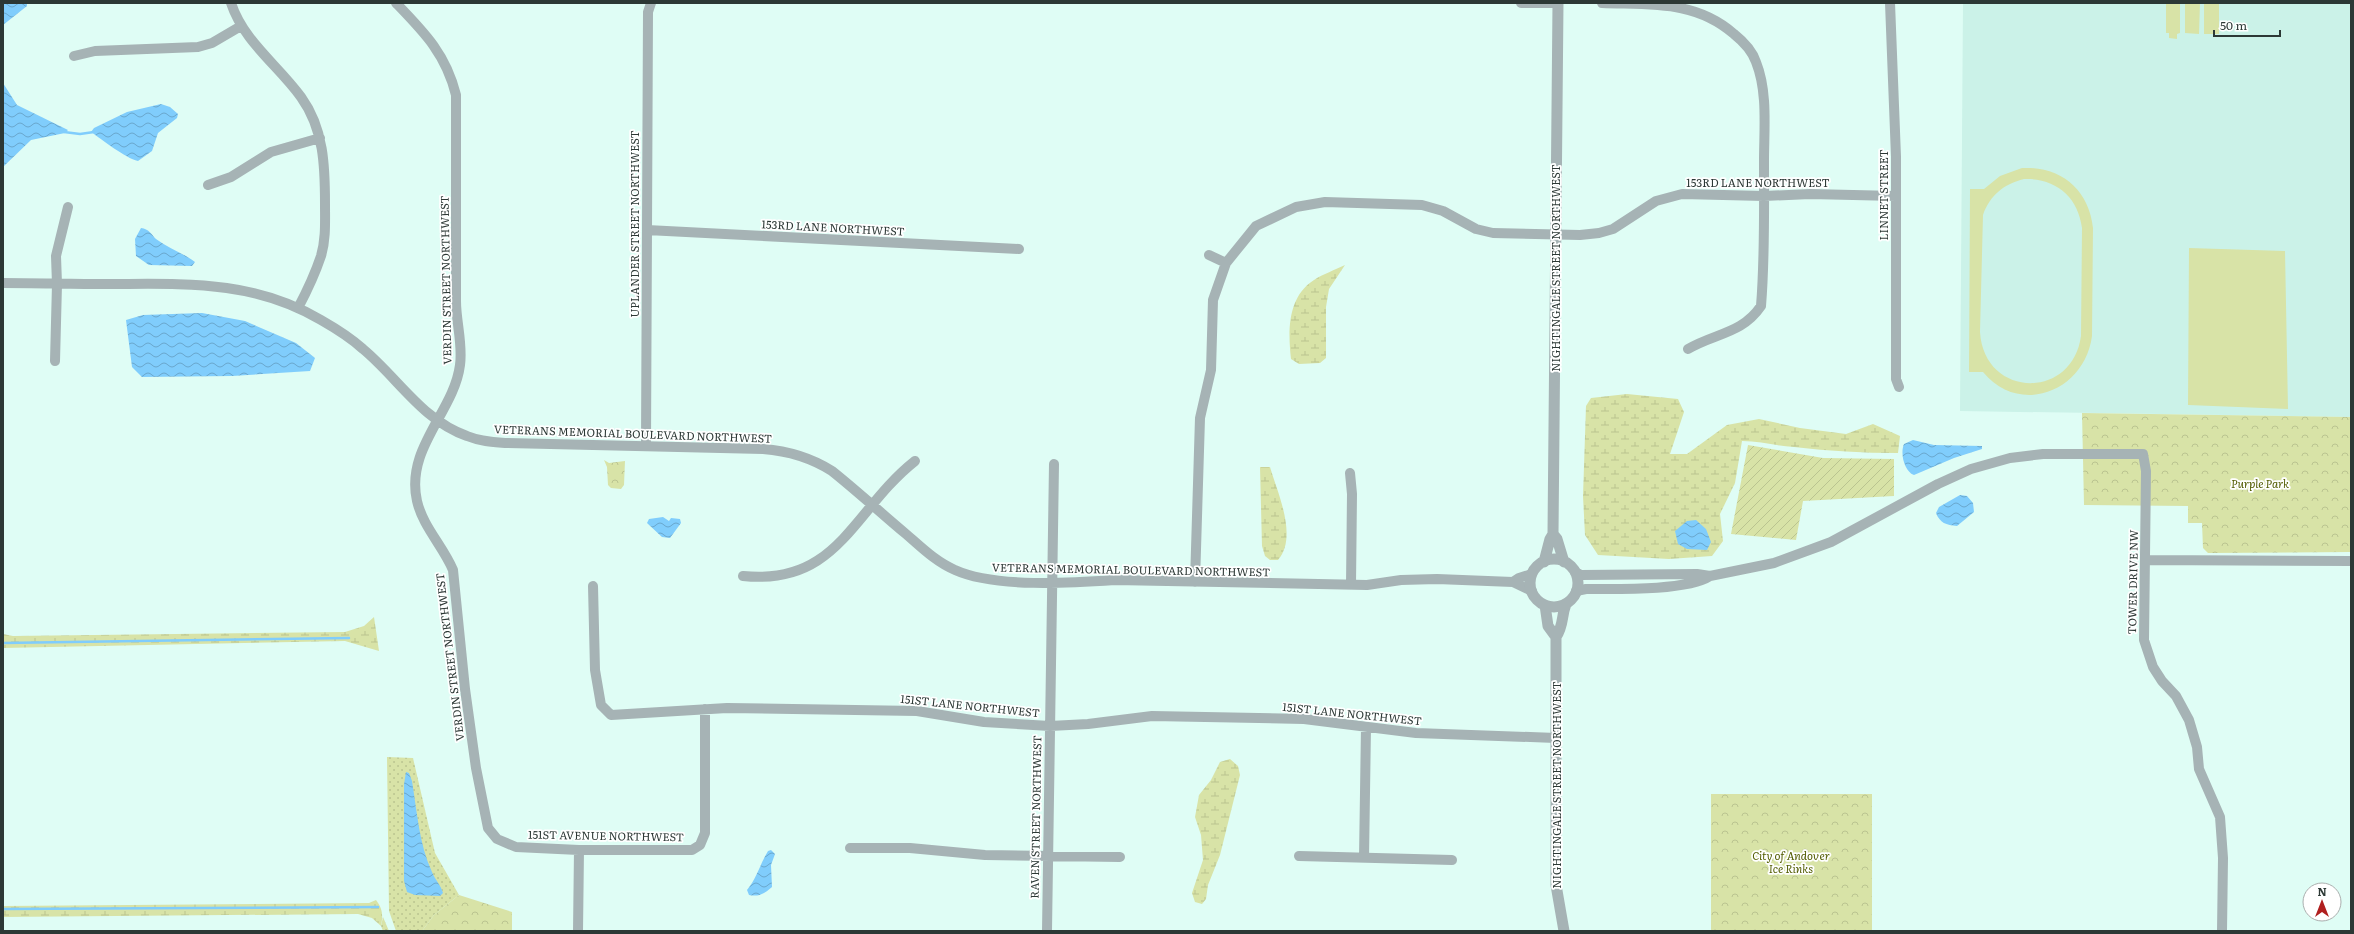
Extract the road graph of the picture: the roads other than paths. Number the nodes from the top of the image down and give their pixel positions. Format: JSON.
{"nodes":[{"id":1,"x":231,"y":3,"type":"edge"},
{"id":2,"x":396,"y":3,"type":"edge"},
{"id":3,"x":651,"y":3,"type":"edge"},
{"id":4,"x":1521,"y":3,"type":"edge"},
{"id":5,"x":1553,"y":3,"type":"edge"},
{"id":6,"x":1558,"y":3,"type":"edge"},
{"id":7,"x":1602,"y":3,"type":"edge"},
{"id":8,"x":1890,"y":3,"type":"edge"},
{"id":9,"x":1669,"y":4,"type":"edge"},
{"id":10,"x":241,"y":26,"type":"junction"},
{"id":11,"x":74,"y":56,"type":"dead end"},
{"id":12,"x":320,"y":138,"type":"junction"},
{"id":13,"x":208,"y":185,"type":"dead end"},
{"id":14,"x":1764,"y":196,"type":"junction"},
{"id":15,"x":1896,"y":196,"type":"junction"},
{"id":16,"x":68,"y":207,"type":"dead end"},
{"id":17,"x":647,"y":230,"type":"junction"},
{"id":18,"x":1557,"y":235,"type":"junction"},
{"id":19,"x":1019,"y":249,"type":"dead end"},
{"id":20,"x":1209,"y":256,"type":"dead end"},
{"id":21,"x":1226,"y":263,"type":"junction"},
{"id":22,"x":3,"y":283,"type":"edge"},
{"id":23,"x":57,"y":284,"type":"junction"},
{"id":24,"x":298,"y":308,"type":"junction"},
{"id":25,"x":1688,"y":349,"type":"dead end"},
{"id":26,"x":55,"y":361,"type":"dead end"},
{"id":27,"x":1899,"y":387,"type":"dead end"},
{"id":28,"x":437,"y":419,"type":"junction"},
{"id":29,"x":646,"y":445,"type":"junction"},
{"id":30,"x":915,"y":461,"type":"dead end"},
{"id":31,"x":1054,"y":464,"type":"dead end"},
{"id":32,"x":1350,"y":473,"type":"dead end"},
{"id":33,"x":872,"y":505,"type":"junction"},
{"id":34,"x":1554,"y":534,"type":"junction"},
{"id":35,"x":2146,"y":560,"type":"junction"},
{"id":36,"x":2351,"y":561,"type":"edge"},
{"id":37,"x":1544,"y":562,"type":"junction"},
{"id":38,"x":1564,"y":562,"type":"junction"},
{"id":39,"x":1575,"y":572,"type":"junction"},
{"id":40,"x":1532,"y":574,"type":"junction"},
{"id":41,"x":744,"y":576,"type":"dead end"},
{"id":42,"x":1710,"y":576,"type":"junction"},
{"id":43,"x":1052,"y":582,"type":"junction"},
{"id":44,"x":1195,"y":582,"type":"junction"},
{"id":45,"x":1513,"y":582,"type":"junction"},
{"id":46,"x":1351,"y":585,"type":"junction"},
{"id":47,"x":593,"y":586,"type":"dead end"},
{"id":48,"x":1532,"y":591,"type":"junction"},
{"id":49,"x":1576,"y":591,"type":"junction"},
{"id":50,"x":1566,"y":604,"type":"junction"},
{"id":51,"x":1545,"y":605,"type":"junction"},
{"id":52,"x":1556,"y":638,"type":"junction"},
{"id":53,"x":704,"y":709,"type":"junction"},
{"id":54,"x":1050,"y":726,"type":"junction"},
{"id":55,"x":1366,"y":727,"type":"junction"},
{"id":56,"x":1556,"y":738,"type":"junction"},
{"id":57,"x":497,"y":839,"type":"joint"},
{"id":58,"x":850,"y":848,"type":"dead end"},
{"id":59,"x":579,"y":850,"type":"junction"},
{"id":60,"x":1299,"y":856,"type":"dead end"},
{"id":61,"x":1048,"y":857,"type":"junction"},
{"id":62,"x":1120,"y":857,"type":"dead end"},
{"id":63,"x":1364,"y":858,"type":"junction"},
{"id":64,"x":1452,"y":860,"type":"dead end"},
{"id":65,"x":578,"y":931,"type":"edge"},
{"id":66,"x":1047,"y":931,"type":"edge"},
{"id":67,"x":1564,"y":931,"type":"edge"},
{"id":68,"x":2222,"y":931,"type":"edge"}],
"edges":[{"from":1,"to":10,"type":"street"},
{"from":2,"to":28,"type":"street","name":"VERDIN STREET NORTHWEST"},
{"from":3,"to":17,"type":"street","name":"UPLANDER STREET NORTHWEST"},
{"from":4,"to":5,"type":"street"},
{"from":6,"to":18,"type":"street","name":"NIGHTINGALE STREET NORTHWEST"},
{"from":7,"to":9,"type":"street"},
{"from":8,"to":15,"type":"street","name":"LINNET STREET"},
{"from":9,"to":14,"type":"street"},
{"from":10,"to":11,"type":"street"},
{"from":10,"to":12,"type":"street"},
{"from":12,"to":13,"type":"street"},
{"from":12,"to":24,"type":"street"},
{"from":14,"to":15,"type":"street","name":"153RD LANE NORTHWEST"},
{"from":14,"to":18,"type":"street","name":"153RD LANE NORTHWEST"},
{"from":14,"to":25,"type":"street"},
{"from":15,"to":27,"type":"street","name":"LINNET STREET"},
{"from":16,"to":23,"type":"street"},
{"from":17,"to":19,"type":"street","name":"153RD LANE NORTHWEST"},
{"from":17,"to":29,"type":"street","name":"UPLANDER STREET NORTHWEST"},
{"from":18,"to":21,"type":"street","name":"153RD LANE NORTHWEST"},
{"from":18,"to":34,"type":"street","name":"NIGHTINGALE STREET NORTHWEST"},
{"from":20,"to":21,"type":"street"},
{"from":21,"to":44,"type":"street","name":"153RD LANE NORTHWEST"},
{"from":22,"to":23,"type":"street","name":"VETERANS MEMORIAL BOULEVARD NORTHWEST"},
{"from":23,"to":24,"type":"street","name":"VETERANS MEMORIAL BOULEVARD NORTHWEST"},
{"from":23,"to":26,"type":"street"},
{"from":24,"to":28,"type":"street","name":"VETERANS MEMORIAL BOULEVARD NORTHWEST"},
{"from":28,"to":29,"type":"street","name":"VETERANS MEMORIAL BOULEVARD NORTHWEST"},
{"from":28,"to":57,"type":"street","name":"VERDIN STREET NORTHWEST"},
{"from":29,"to":33,"type":"street","name":"VETERANS MEMORIAL BOULEVARD NORTHWEST"},
{"from":30,"to":33,"type":"street"},
{"from":31,"to":43,"type":"street","name":"RAVEN STREET NORTHWEST"},
{"from":32,"to":46,"type":"street"},
{"from":33,"to":41,"type":"street"},
{"from":33,"to":43,"type":"street","name":"VETERANS MEMORIAL BOULEVARD NORTHWEST"},
{"from":34,"to":37,"type":"street","name":"NIGHTINGALE STREET NORTHWEST"},
{"from":34,"to":38,"type":"street","name":"NIGHTINGALE STREET NORTHWEST"},
{"from":35,"to":36,"type":"street"},
{"from":35,"to":42,"type":"street","name":"TOWER DRIVE NW"},
{"from":35,"to":68,"type":"street","name":"TOWER DRIVE NW"},
{"from":37,"to":38,"type":"street"},
{"from":37,"to":40,"type":"street"},
{"from":38,"to":39,"type":"street"},
{"from":39,"to":42,"type":"street"},
{"from":39,"to":49,"type":"street"},
{"from":40,"to":45,"type":"street"},
{"from":40,"to":48,"type":"street"},
{"from":42,"to":49,"type":"street"},
{"from":43,"to":44,"type":"street","name":"VETERANS MEMORIAL BOULEVARD NORTHWEST"},
{"from":43,"to":54,"type":"street","name":"RAVEN STREET NORTHWEST"},
{"from":44,"to":46,"type":"street","name":"VETERANS MEMORIAL BOULEVARD NORTHWEST"},
{"from":45,"to":46,"type":"street","name":"VETERANS MEMORIAL BOULEVARD NORTHWEST"},
{"from":45,"to":48,"type":"street","name":"VETERANS MEMORIAL BOULEVARD NORTHWEST"},
{"from":47,"to":53,"type":"street","name":"151ST LANE NORTHWEST"},
{"from":48,"to":51,"type":"street"},
{"from":49,"to":50,"type":"street","name":"NIGHTINGALE STREET NORTHWEST"},
{"from":50,"to":51,"type":"street"},
{"from":50,"to":52,"type":"street","name":"NIGHTINGALE STREET NORTHWEST"},
{"from":51,"to":52,"type":"street","name":"NIGHTINGALE STREET NORTHWEST"},
{"from":52,"to":56,"type":"street","name":"NIGHTINGALE STREET NORTHWEST"},
{"from":53,"to":54,"type":"street","name":"151ST LANE NORTHWEST"},
{"from":53,"to":59,"type":"street","name":"151ST AVENUE NORTHWEST"},
{"from":54,"to":55,"type":"street","name":"151ST LANE NORTHWEST"},
{"from":54,"to":61,"type":"street","name":"RAVEN STREET NORTHWEST"},
{"from":55,"to":56,"type":"street","name":"151ST LANE NORTHWEST"},
{"from":55,"to":63,"type":"street"},
{"from":56,"to":67,"type":"street","name":"NIGHTINGALE STREET NORTHWEST"},
{"from":57,"to":59,"type":"street","name":"151ST AVENUE NORTHWEST"},
{"from":58,"to":61,"type":"street"},
{"from":59,"to":65,"type":"street"},
{"from":60,"to":63,"type":"street"},
{"from":61,"to":62,"type":"street"},
{"from":61,"to":66,"type":"street","name":"RAVEN STREET NORTHWEST"},
{"from":63,"to":64,"type":"street"}]}
